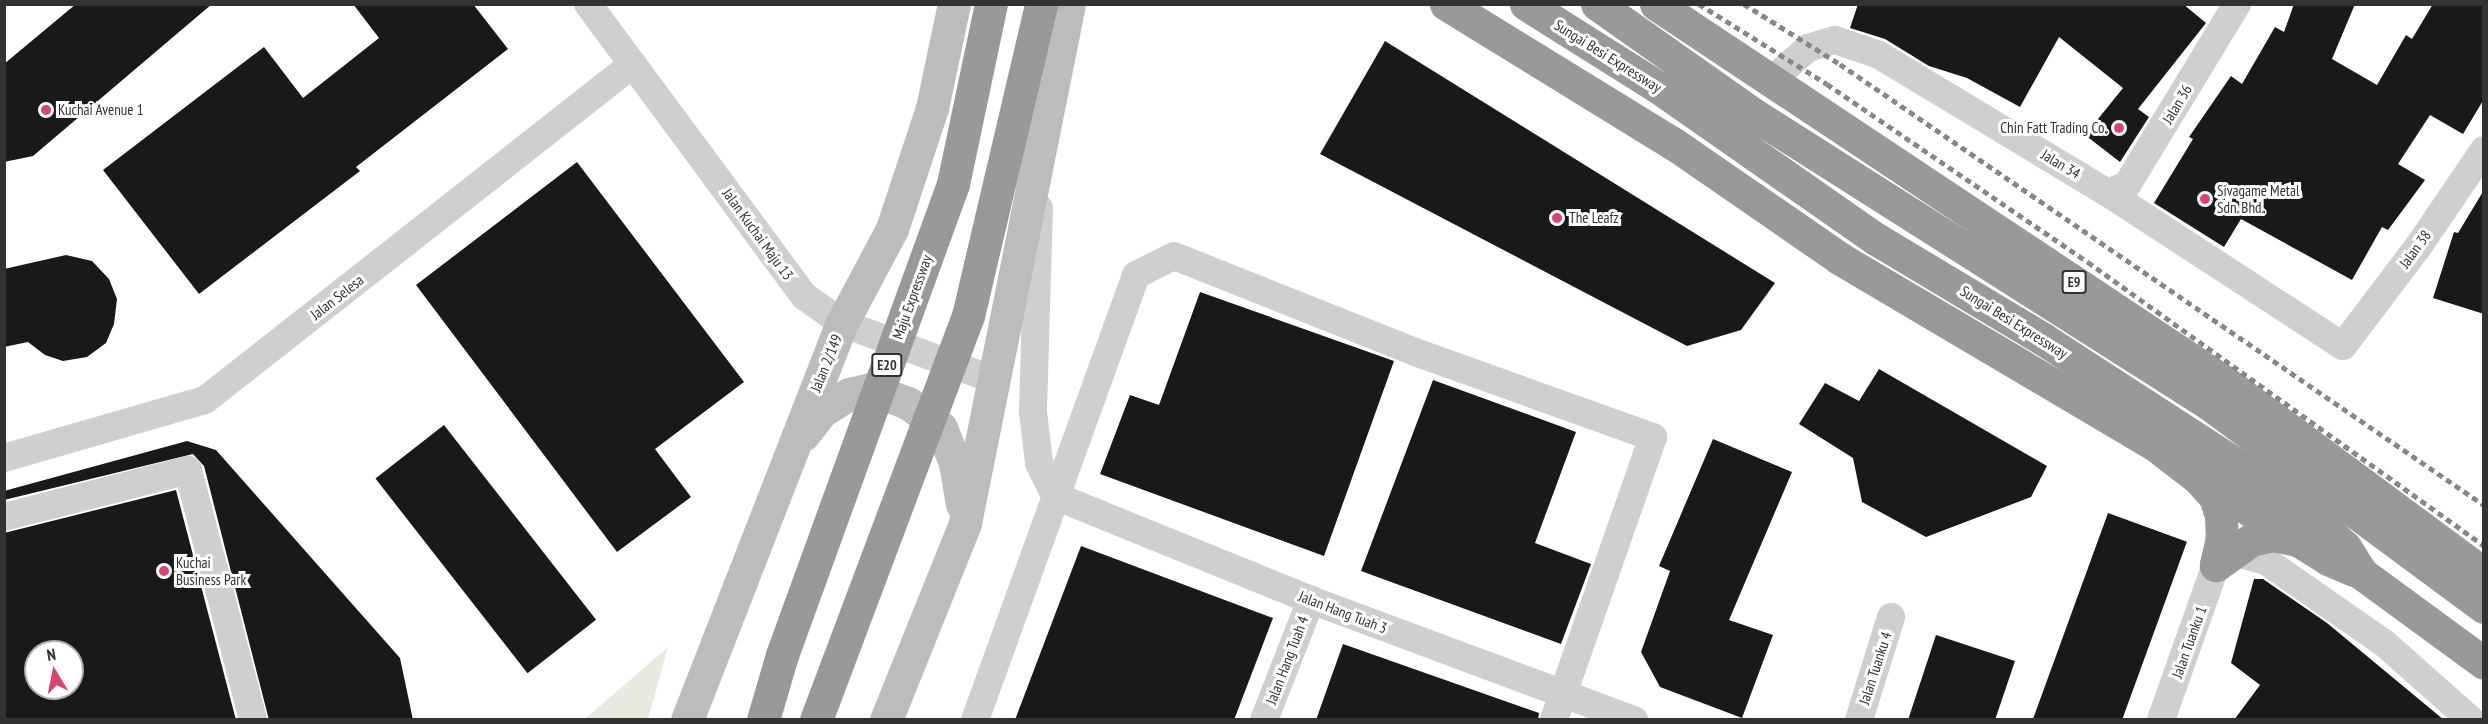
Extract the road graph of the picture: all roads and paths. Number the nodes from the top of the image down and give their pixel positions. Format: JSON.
{"nodes":[{"id":1,"x":588,"y":4,"type":"edge"},
{"id":2,"x":954,"y":4,"type":"edge"},
{"id":3,"x":991,"y":4,"type":"edge"},
{"id":4,"x":1041,"y":4,"type":"edge"},
{"id":5,"x":1069,"y":4,"type":"edge"},
{"id":6,"x":1446,"y":4,"type":"edge"},
{"id":7,"x":1526,"y":4,"type":"edge"},
{"id":8,"x":1597,"y":4,"type":"edge"},
{"id":9,"x":1656,"y":4,"type":"edge"},
{"id":10,"x":2237,"y":4,"type":"edge"},
{"id":11,"x":633,"y":64,"type":"junction"},
{"id":12,"x":1772,"y":80,"type":"junction"},
{"id":13,"x":1045,"y":116,"type":"junction"},
{"id":14,"x":1674,"y":144,"type":"junction"},
{"id":15,"x":2484,"y":150,"type":"edge"},
{"id":16,"x":2108,"y":193,"type":"junction"},
{"id":17,"x":1876,"y":239,"type":"junction"},
{"id":18,"x":842,"y":323,"type":"junction"},
{"id":19,"x":2343,"y":346,"type":"joint"},
{"id":20,"x":994,"y":380,"type":"junction"},
{"id":21,"x":792,"y":448,"type":"junction"},
{"id":22,"x":4,"y":458,"type":"edge"},
{"id":23,"x":2198,"y":478,"type":"junction"},
{"id":24,"x":1055,"y":496,"type":"junction"},
{"id":25,"x":4,"y":517,"type":"edge"},
{"id":26,"x":965,"y":523,"type":"junction"},
{"id":27,"x":2298,"y":540,"type":"junction"},
{"id":28,"x":2224,"y":558,"type":"junction"},
{"id":29,"x":2361,"y":573,"type":"junction"},
{"id":30,"x":2484,"y":574,"type":"edge"},
{"id":31,"x":1311,"y":600,"type":"junction"},
{"id":32,"x":2484,"y":608,"type":"edge"},
{"id":33,"x":1891,"y":617,"type":"dead end"},
{"id":34,"x":2484,"y":663,"type":"edge"},
{"id":35,"x":1558,"y":708,"type":"edge"},
{"id":36,"x":253,"y":720,"type":"edge"},
{"id":37,"x":687,"y":720,"type":"edge"},
{"id":38,"x":763,"y":720,"type":"edge"},
{"id":39,"x":816,"y":720,"type":"edge"},
{"id":40,"x":886,"y":720,"type":"edge"},
{"id":41,"x":975,"y":720,"type":"edge"},
{"id":42,"x":1264,"y":720,"type":"edge"},
{"id":43,"x":1634,"y":720,"type":"edge"},
{"id":44,"x":1859,"y":720,"type":"edge"},
{"id":45,"x":2161,"y":720,"type":"edge"},
{"id":46,"x":2471,"y":720,"type":"edge"}],
"edges":[{"from":1,"to":11,"type":"street","name":"Jalan Kuchai Maju 13"},
{"from":2,"to":18,"type":"main road","name":"Jalan 2/149"},
{"from":3,"to":38,"type":"highway","name":"Maju Expressway","number":"E20"},
{"from":4,"to":39,"type":"highway"},
{"from":5,"to":13,"type":"main road"},
{"from":6,"to":14,"type":"highway"},
{"from":7,"to":17,"type":"highway","name":"Sungai Besi Expressway"},
{"from":8,"to":32,"type":"highway"},
{"from":9,"to":12,"type":"highway","number":"E9"},
{"from":10,"to":16,"type":"street","name":"Jalan 36"},
{"from":11,"to":18,"type":"street","name":"Jalan Kuchai Maju 13"},
{"from":11,"to":22,"type":"street","name":"Jalan Selesa"},
{"from":12,"to":16,"type":"street","name":"Jalan 34"},
{"from":12,"to":30,"type":"highway","number":"E9"},
{"from":13,"to":20,"type":"main road"},
{"from":13,"to":24,"type":"street"},
{"from":14,"to":17,"type":"highway"},
{"from":14,"to":23,"type":"highway"},
{"from":15,"to":19,"type":"street","name":"Jalan 38"},
{"from":16,"to":19,"type":"street","name":"Jalan 34"},
{"from":17,"to":29,"type":"highway","name":"Sungai Besi Expressway"},
{"from":18,"to":20,"type":"street","name":"Jalan Kuchai Maju 13"},
{"from":18,"to":21,"type":"main road","name":"Jalan 2/149"},
{"from":20,"to":26,"type":"main road"},
{"from":21,"to":26,"type":"main road"},
{"from":21,"to":37,"type":"main road","name":"Jalan 2/149"},
{"from":23,"to":27,"type":"highway"},
{"from":23,"to":28,"type":"highway"},
{"from":24,"to":31,"type":"street","name":"Jalan Hang Tuah 3"},
{"from":24,"to":35,"type":"street"},
{"from":24,"to":41,"type":"street"},
{"from":25,"to":36,"type":"street"},
{"from":26,"to":40,"type":"main road"},
{"from":27,"to":28,"type":"highway"},
{"from":27,"to":29,"type":"highway"},
{"from":28,"to":45,"type":"street","name":"Jalan Tuanku 1"},
{"from":28,"to":46,"type":"street"},
{"from":29,"to":34,"type":"highway","name":"Sungai Besi Expressway"},
{"from":31,"to":35,"type":"street","name":"Jalan Hang Tuah 3"},
{"from":31,"to":42,"type":"street","name":"Jalan Hang Tuah 4"},
{"from":33,"to":44,"type":"street","name":"Jalan Tuanku 4"},
{"from":35,"to":43,"type":"street","name":"Jalan Hang Tuah 3"}]}
